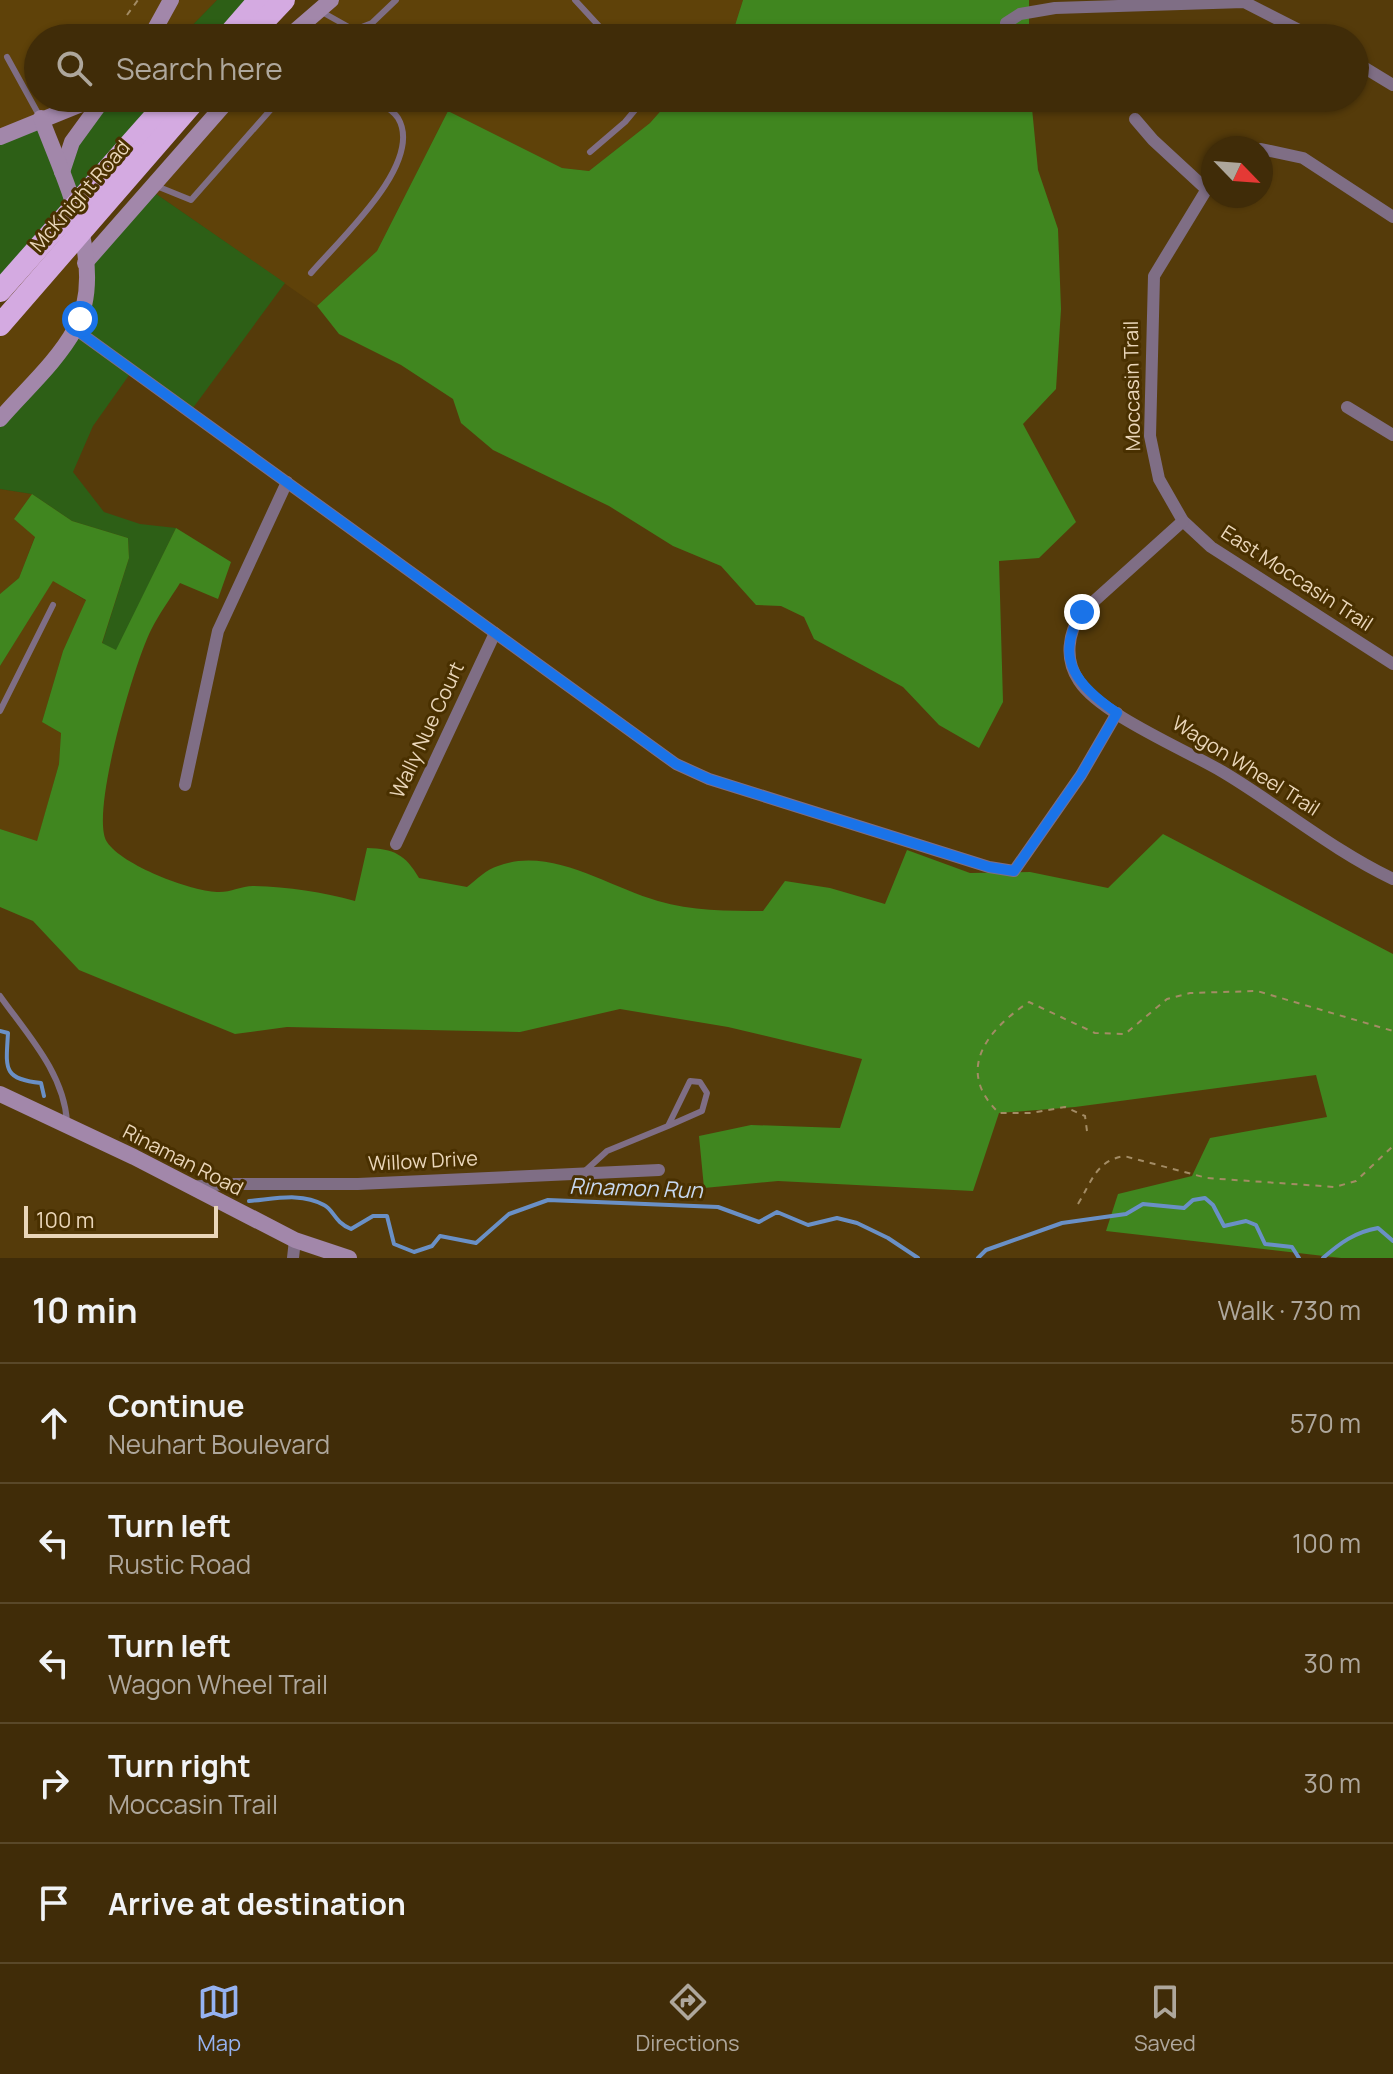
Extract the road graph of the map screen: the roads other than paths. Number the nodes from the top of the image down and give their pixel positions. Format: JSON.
{"nodes":[{"id":1,"x":171,"y":0,"type":"edge"},
{"id":2,"x":259,"y":0,"type":"edge"},
{"id":3,"x":284,"y":0,"type":"edge"},
{"id":4,"x":396,"y":0,"type":"edge"},
{"id":5,"x":575,"y":0,"type":"edge"},
{"id":6,"x":325,"y":5,"type":"edge"},
{"id":7,"x":1006,"y":23,"type":"dead end"},
{"id":8,"x":158,"y":24,"type":"edge"},
{"id":9,"x":238,"y":24,"type":"edge"},
{"id":10,"x":261,"y":24,"type":"edge"},
{"id":11,"x":303,"y":24,"type":"edge"},
{"id":12,"x":347,"y":24,"type":"edge"},
{"id":13,"x":369,"y":24,"type":"edge"},
{"id":14,"x":597,"y":24,"type":"edge"},
{"id":15,"x":1287,"y":24,"type":"edge"},
{"id":16,"x":7,"y":57,"type":"dead end"},
{"id":17,"x":1369,"y":70,"type":"edge"},
{"id":18,"x":1393,"y":85,"type":"edge"},
{"id":19,"x":24,"y":88,"type":"edge"},
{"id":20,"x":38,"y":112,"type":"edge"},
{"id":21,"x":58,"y":112,"type":"edge"},
{"id":22,"x":94,"y":112,"type":"edge"},
{"id":23,"x":158,"y":112,"type":"edge"},
{"id":24,"x":185,"y":112,"type":"edge"},
{"id":25,"x":218,"y":112,"type":"edge"},
{"id":26,"x":269,"y":112,"type":"edge"},
{"id":27,"x":391,"y":112,"type":"edge"},
{"id":28,"x":633,"y":112,"type":"edge"},
{"id":29,"x":41,"y":118,"type":"junction"},
{"id":30,"x":1135,"y":119,"type":"dead end"},
{"id":31,"x":0,"y":137,"type":"edge"},
{"id":32,"x":590,"y":152,"type":"dead end"},
{"id":33,"x":1273,"y":152,"type":"edge"},
{"id":34,"x":62,"y":172,"type":"junction"},
{"id":35,"x":1201,"y":177,"type":"edge"},
{"id":36,"x":153,"y":185,"type":"junction"},
{"id":37,"x":1201,"y":196,"type":"edge"},
{"id":38,"x":74,"y":206,"type":"junction"},
{"id":39,"x":1393,"y":217,"type":"edge"},
{"id":40,"x":82,"y":231,"type":"junction"},
{"id":41,"x":85,"y":263,"type":"junction"},
{"id":42,"x":311,"y":273,"type":"dead end"},
{"id":43,"x":0,"y":291,"type":"edge"},
{"id":44,"x":0,"y":325,"type":"edge"},
{"id":45,"x":75,"y":329,"type":"junction"},
{"id":46,"x":1347,"y":407,"type":"dead end"},
{"id":47,"x":0,"y":419,"type":"edge"},
{"id":48,"x":1393,"y":435,"type":"edge"},
{"id":49,"x":287,"y":482,"type":"junction"},
{"id":50,"x":1183,"y":521,"type":"junction"},
{"id":51,"x":53,"y":605,"type":"dead end"},
{"id":52,"x":495,"y":633,"type":"junction"},
{"id":53,"x":1393,"y":664,"type":"edge"},
{"id":54,"x":0,"y":711,"type":"edge"},
{"id":55,"x":1117,"y":713,"type":"junction"},
{"id":56,"x":185,"y":785,"type":"dead end"},
{"id":57,"x":396,"y":844,"type":"dead end"},
{"id":58,"x":1393,"y":879,"type":"edge"},
{"id":59,"x":0,"y":996,"type":"edge"},
{"id":60,"x":0,"y":1094,"type":"edge"},
{"id":61,"x":67,"y":1125,"type":"junction"},
{"id":62,"x":668,"y":1126,"type":"junction"},
{"id":63,"x":659,"y":1170,"type":"dead end"},
{"id":64,"x":583,"y":1174,"type":"junction"},
{"id":65,"x":190,"y":1187,"type":"junction"},
{"id":66,"x":295,"y":1240,"type":"junction"},
{"id":67,"x":293,"y":1258,"type":"edge"},
{"id":68,"x":349,"y":1258,"type":"edge"}],
"edges":[{"from":1,"to":8,"type":"street"},
{"from":2,"to":9,"type":"highway"},
{"from":3,"to":10,"type":"highway"},
{"from":4,"to":13,"type":"lane"},
{"from":5,"to":14,"type":"lane"},
{"from":6,"to":11,"type":"street"},
{"from":6,"to":12,"type":"lane"},
{"from":7,"to":15,"type":"street"},
{"from":16,"to":19,"type":"lane"},
{"from":17,"to":18,"type":"street"},
{"from":20,"to":29,"type":"lane"},
{"from":21,"to":29,"type":"street"},
{"from":22,"to":34,"type":"street"},
{"from":23,"to":38,"type":"highway","name":"McKnight Road"},
{"from":24,"to":40,"type":"highway","name":"McKnight Road"},
{"from":25,"to":36,"type":"street"},
{"from":26,"to":36,"type":"lane"},
{"from":27,"to":42,"type":"lane"},
{"from":28,"to":32,"type":"lane"},
{"from":29,"to":31,"type":"street"},
{"from":29,"to":34,"type":"street"},
{"from":30,"to":35,"type":"street"},
{"from":33,"to":39,"type":"street"},
{"from":34,"to":38,"type":"street"},
{"from":36,"to":41,"type":"street"},
{"from":37,"to":50,"type":"street","name":"Moccasin Trail"},
{"from":38,"to":40,"type":"street"},
{"from":38,"to":43,"type":"highway","name":"McKnight Road"},
{"from":40,"to":41,"type":"street"},
{"from":40,"to":44,"type":"highway","name":"McKnight Road"},
{"from":41,"to":45,"type":"street"},
{"from":45,"to":47,"type":"street"},
{"from":45,"to":49,"type":"street"},
{"from":46,"to":48,"type":"street"},
{"from":49,"to":52,"type":"street"},
{"from":49,"to":56,"type":"street"},
{"from":50,"to":53,"type":"street","name":"East Moccasin Trail"},
{"from":50,"to":55,"type":"street","name":"Wagon Wheel Trail"},
{"from":51,"to":54,"type":"lane"},
{"from":52,"to":55,"type":"street"},
{"from":52,"to":57,"type":"street","name":"Wally Nue Court"},
{"from":55,"to":58,"type":"street","name":"Wagon Wheel Trail"},
{"from":59,"to":61,"type":"lane"},
{"from":60,"to":61,"type":"street","name":"Rinaman Road"},
{"from":61,"to":65,"type":"street","name":"Rinaman Road"},
{"from":62,"to":62,"type":"lane"},
{"from":62,"to":64,"type":"lane"},
{"from":63,"to":64,"type":"street","name":"Willow Drive"},
{"from":64,"to":65,"type":"street","name":"Willow Drive"},
{"from":65,"to":66,"type":"street","name":"Rinaman Road"},
{"from":66,"to":67,"type":"street"},
{"from":66,"to":68,"type":"street","name":"Rinaman Road"}]}
